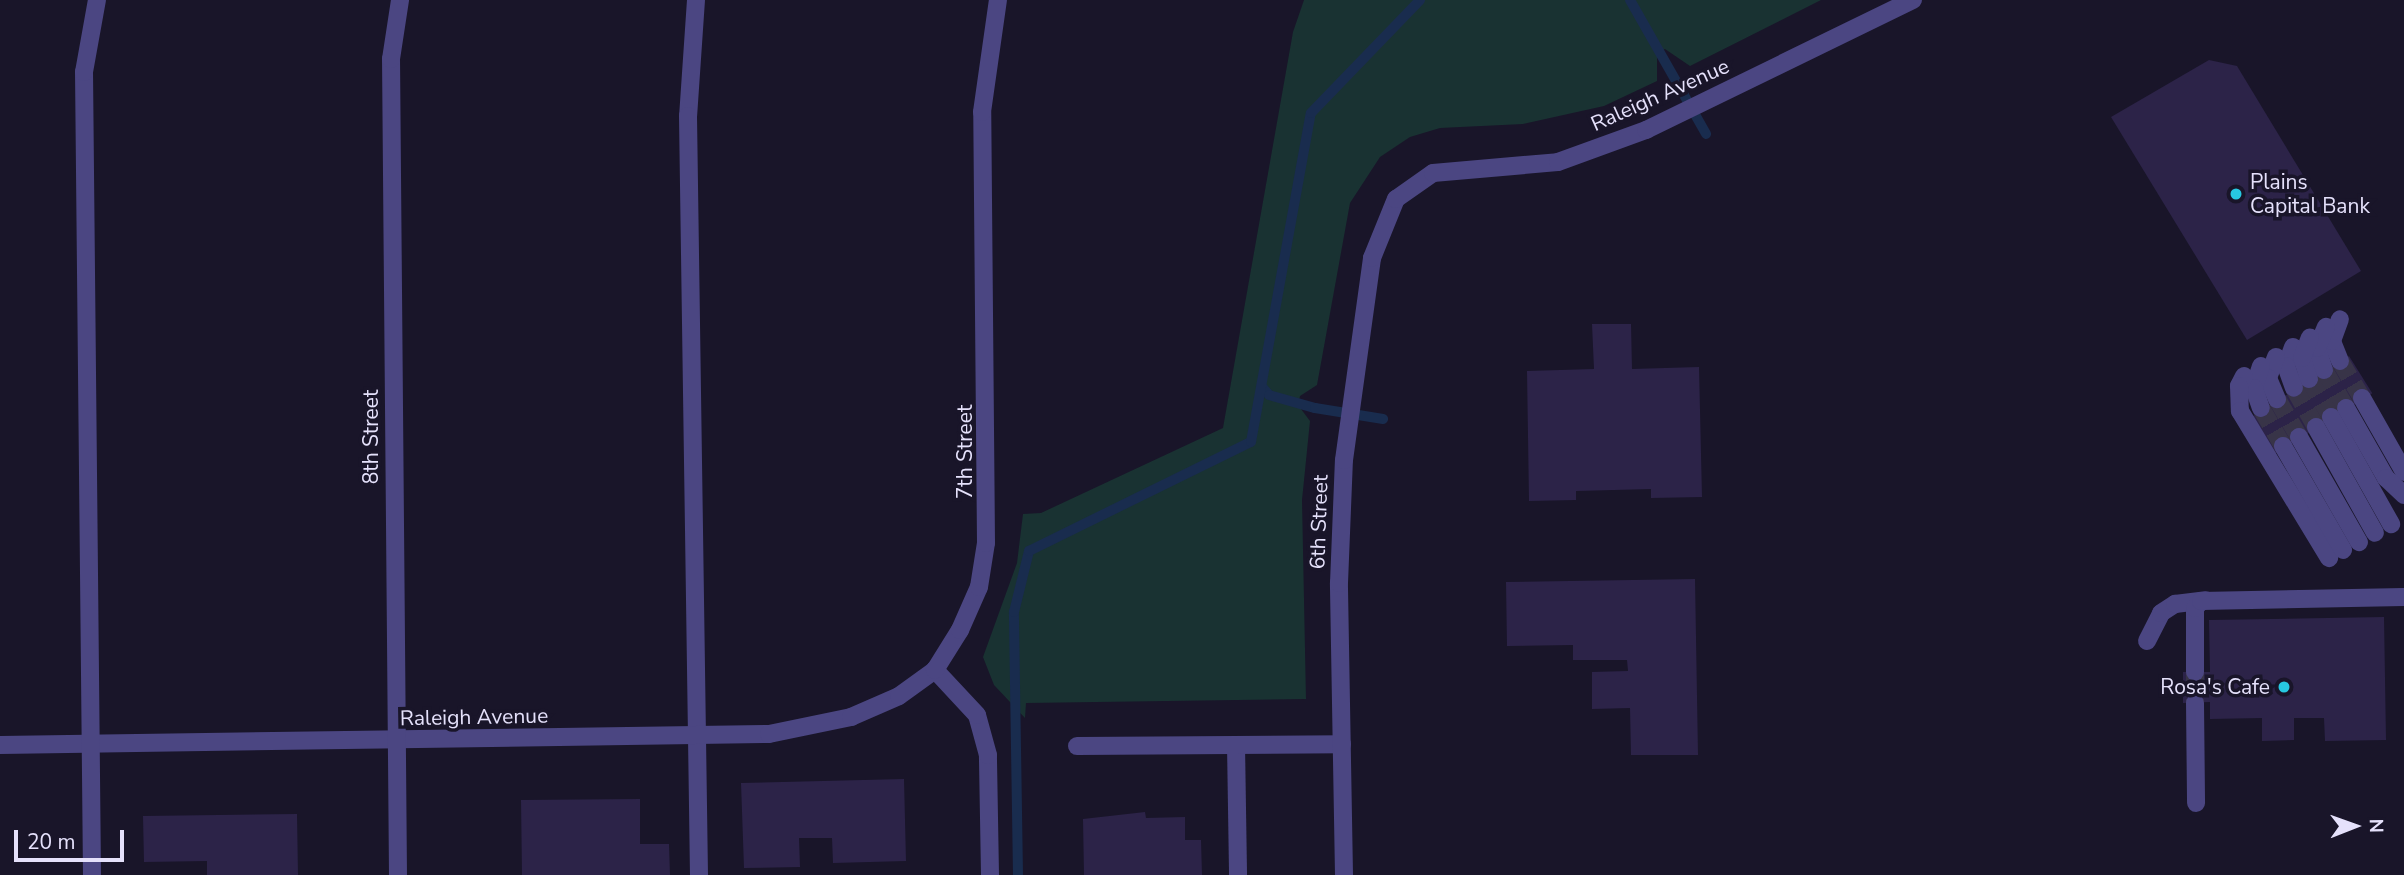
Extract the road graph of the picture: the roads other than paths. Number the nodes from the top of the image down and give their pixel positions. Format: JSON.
{"nodes":[{"id":1,"x":97,"y":0,"type":"edge"},
{"id":2,"x":400,"y":0,"type":"edge"},
{"id":3,"x":696,"y":0,"type":"edge"},
{"id":4,"x":998,"y":0,"type":"edge"},
{"id":5,"x":1913,"y":0,"type":"edge"},
{"id":6,"x":1415,"y":186,"type":"joint"},
{"id":7,"x":2333,"y":323,"type":"dead end"},
{"id":8,"x":2310,"y":337,"type":"dead end"},
{"id":9,"x":2293,"y":348,"type":"dead end"},
{"id":10,"x":2268,"y":362,"type":"dead end"},
{"id":11,"x":2317,"y":375,"type":"junction"},
{"id":12,"x":2244,"y":376,"type":"dead end"},
{"id":13,"x":2269,"y":404,"type":"tunnel mouth"},
{"id":14,"x":2339,"y":413,"type":"junction"},
{"id":15,"x":2291,"y":442,"type":"tunnel mouth"},
{"id":16,"x":2404,"y":472,"type":"edge"},
{"id":17,"x":2404,"y":495,"type":"edge"},
{"id":18,"x":2383,"y":529,"type":"dead end"},
{"id":19,"x":2404,"y":597,"type":"edge"},
{"id":20,"x":2206,"y":600,"type":"junction"},
{"id":21,"x":2147,"y":641,"type":"dead end"},
{"id":22,"x":935,"y":670,"type":"junction"},
{"id":23,"x":2195,"y":672,"type":"tunnel mouth"},
{"id":24,"x":2195,"y":703,"type":"tunnel mouth"},
{"id":25,"x":697,"y":735,"type":"junction"},
{"id":26,"x":395,"y":741,"type":"junction"},
{"id":27,"x":88,"y":744,"type":"junction"},
{"id":28,"x":1342,"y":744,"type":"junction"},
{"id":29,"x":0,"y":745,"type":"edge"},
{"id":30,"x":1236,"y":745,"type":"junction"},
{"id":31,"x":1077,"y":746,"type":"dead end"},
{"id":32,"x":2196,"y":803,"type":"dead end"},
{"id":33,"x":92,"y":875,"type":"edge"},
{"id":34,"x":398,"y":875,"type":"edge"},
{"id":35,"x":699,"y":875,"type":"edge"},
{"id":36,"x":990,"y":875,"type":"edge"},
{"id":37,"x":1237,"y":875,"type":"edge"},
{"id":38,"x":1344,"y":875,"type":"edge"}],
"edges":[{"from":1,"to":27,"type":"street"},
{"from":2,"to":26,"type":"street","name":"8th Street"},
{"from":3,"to":25,"type":"street"},
{"from":4,"to":22,"type":"street","name":"7th Street"},
{"from":5,"to":6,"type":"street","name":"Raleigh Avenue"},
{"from":6,"to":28,"type":"street","name":"6th Street"},
{"from":7,"to":11,"type":"street"},
{"from":8,"to":11,"type":"street"},
{"from":9,"to":11,"type":"street"},
{"from":10,"to":13,"type":"street"},
{"from":12,"to":15,"type":"street"},
{"from":14,"to":16,"type":"street"},
{"from":14,"to":17,"type":"street"},
{"from":14,"to":18,"type":"street"},
{"from":19,"to":20,"type":"street"},
{"from":20,"to":21,"type":"street"},
{"from":20,"to":23,"type":"street"},
{"from":22,"to":25,"type":"street","name":"Raleigh Avenue"},
{"from":22,"to":36,"type":"street"},
{"from":24,"to":32,"type":"street"},
{"from":25,"to":26,"type":"street","name":"Raleigh Avenue"},
{"from":25,"to":35,"type":"street"},
{"from":26,"to":27,"type":"street","name":"Raleigh Avenue"},
{"from":26,"to":34,"type":"street","name":"8th Street"},
{"from":27,"to":29,"type":"street","name":"Raleigh Avenue"},
{"from":27,"to":33,"type":"street"},
{"from":28,"to":30,"type":"street"},
{"from":28,"to":38,"type":"street","name":"6th Street"},
{"from":30,"to":31,"type":"street"},
{"from":30,"to":37,"type":"street"}]}
